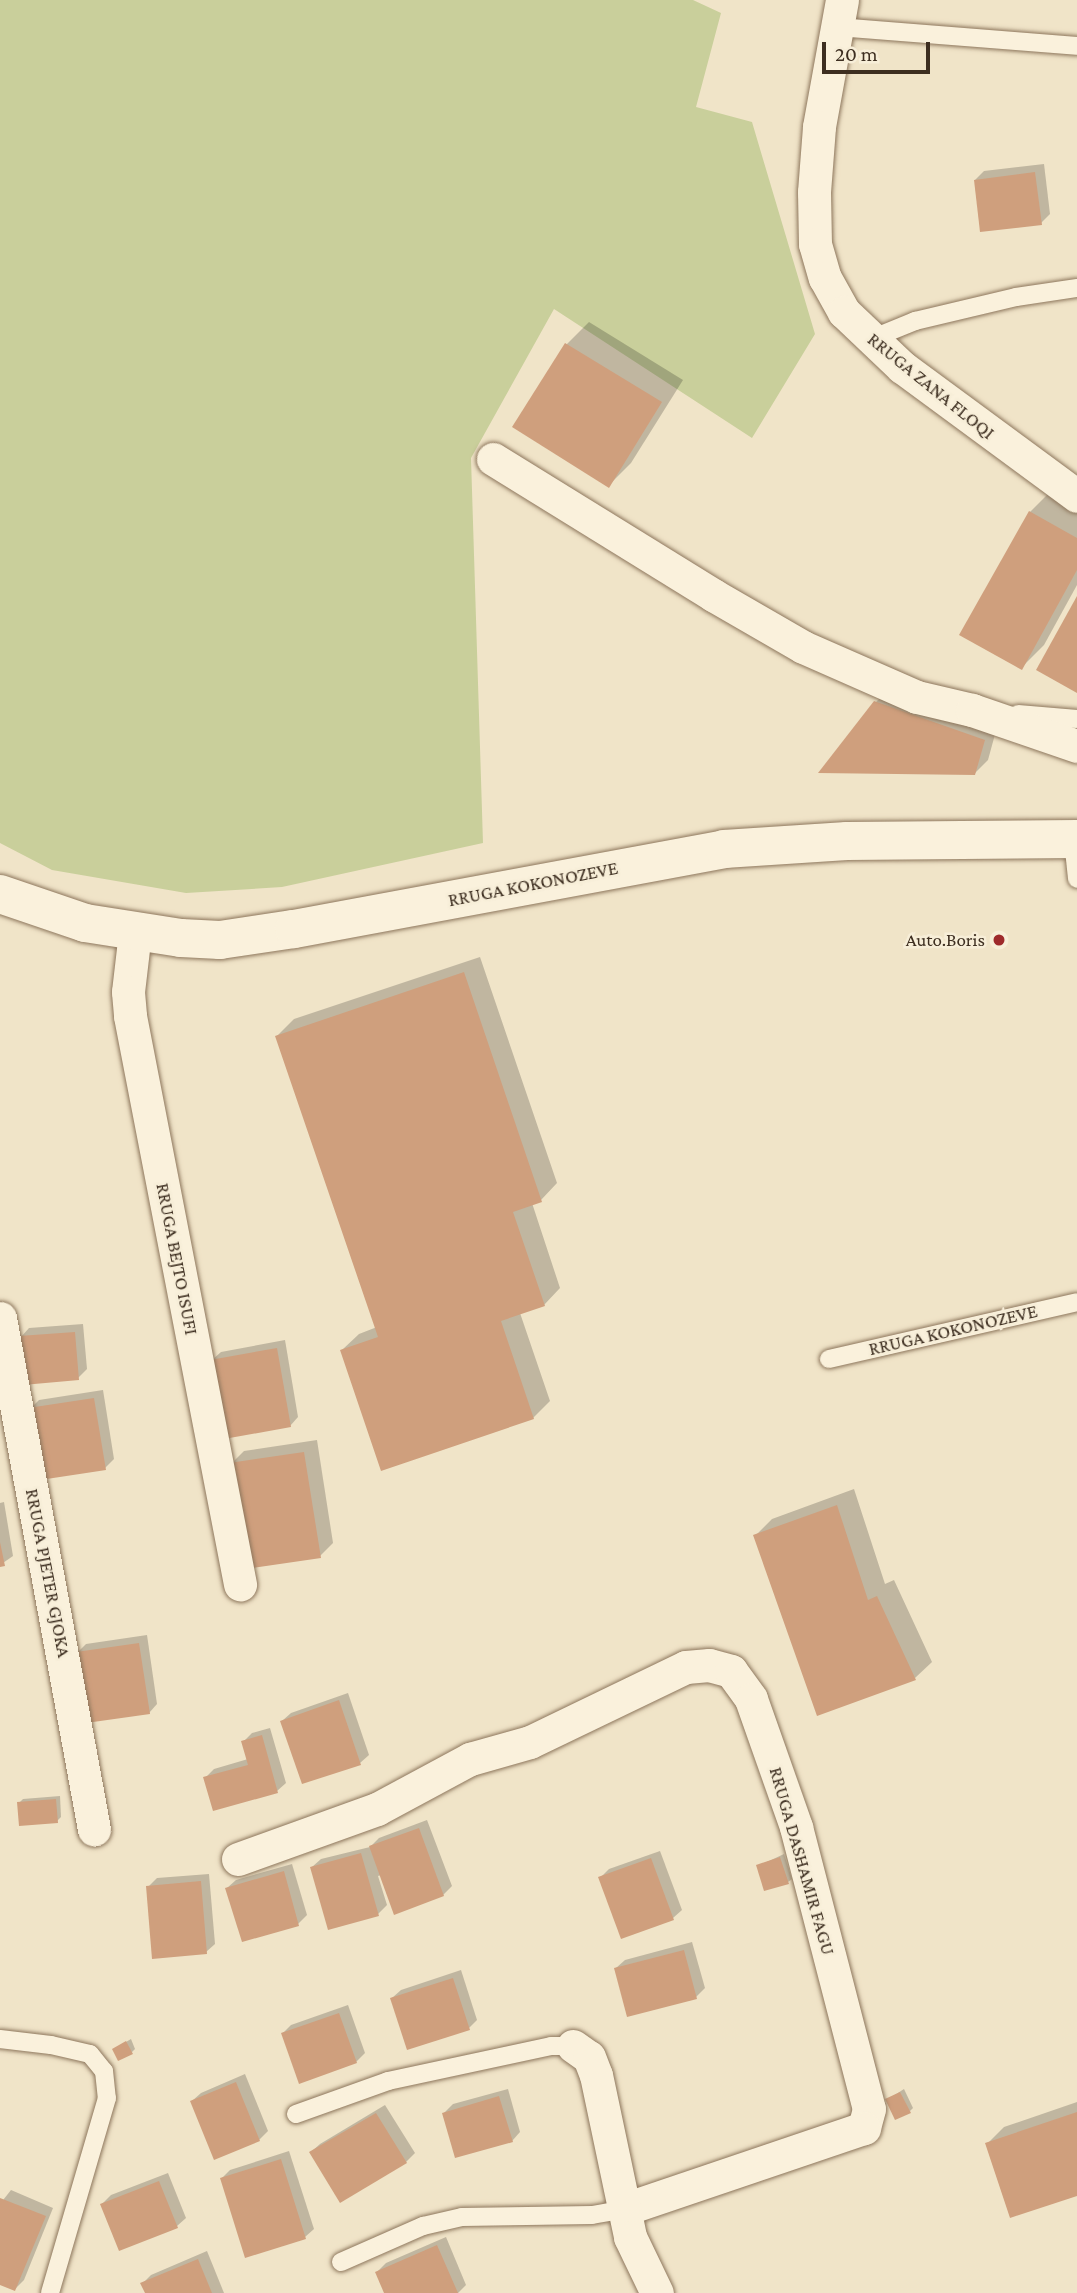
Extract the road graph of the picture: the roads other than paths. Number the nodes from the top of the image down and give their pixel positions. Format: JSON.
{"nodes":[{"id":1,"x":839,"y":14,"type":"edge"},
{"id":2,"x":1077,"y":46,"type":"edge"},
{"id":3,"x":1077,"y":288,"type":"edge"},
{"id":4,"x":871,"y":339,"type":"junction"},
{"id":5,"x":494,"y":459,"type":"dead end"},
{"id":6,"x":1077,"y":496,"type":"edge"},
{"id":7,"x":972,"y":710,"type":"junction"},
{"id":8,"x":1077,"y":719,"type":"edge"},
{"id":9,"x":1077,"y":746,"type":"edge"},
{"id":10,"x":1075,"y":839,"type":"edge"},
{"id":11,"x":1077,"y":879,"type":"edge"},
{"id":12,"x":0,"y":894,"type":"edge"},
{"id":13,"x":135,"y":932,"type":"junction"},
{"id":14,"x":1077,"y":1302,"type":"edge"},
{"id":15,"x":0,"y":1318,"type":"edge"},
{"id":16,"x":829,"y":1359,"type":"dead end"},
{"id":17,"x":240,"y":1584,"type":"dead end"},
{"id":18,"x":94,"y":1829,"type":"dead end"},
{"id":19,"x":238,"y":1859,"type":"dead end"},
{"id":20,"x":0,"y":2039,"type":"edge"},
{"id":21,"x":573,"y":2046,"type":"joint"},
{"id":22,"x":296,"y":2114,"type":"dead end"},
{"id":23,"x":625,"y":2209,"type":"junction"},
{"id":24,"x":341,"y":2262,"type":"dead end"},
{"id":25,"x":50,"y":2293,"type":"edge"},
{"id":26,"x":657,"y":2293,"type":"edge"}],
"edges":[{"from":1,"to":2,"type":"lane"},
{"from":1,"to":4,"type":"street","name":"RRUGA ZANA FLOQI"},
{"from":3,"to":4,"type":"lane"},
{"from":4,"to":6,"type":"street","name":"RRUGA ZANA FLOQI"},
{"from":5,"to":7,"type":"street"},
{"from":7,"to":8,"type":"lane"},
{"from":7,"to":9,"type":"street"},
{"from":10,"to":11,"type":"lane","name":"RRUGA KOKONOZEVE"},
{"from":10,"to":13,"type":"street","name":"RRUGA KOKONOZEVE"},
{"from":12,"to":13,"type":"street","name":"RRUGA KOKONOZEVE"},
{"from":13,"to":17,"type":"street","name":"RRUGA BEJTO ISUFI"},
{"from":14,"to":16,"type":"lane","name":"RRUGA KOKONOZEVE"},
{"from":15,"to":18,"type":"street","name":"RRUGA PJETER GJOKA"},
{"from":19,"to":23,"type":"street","name":"RRUGA DASHAMIR FAGU"},
{"from":20,"to":25,"type":"lane"},
{"from":21,"to":22,"type":"lane"},
{"from":21,"to":23,"type":"street"},
{"from":23,"to":24,"type":"lane"},
{"from":23,"to":26,"type":"street"}]}
